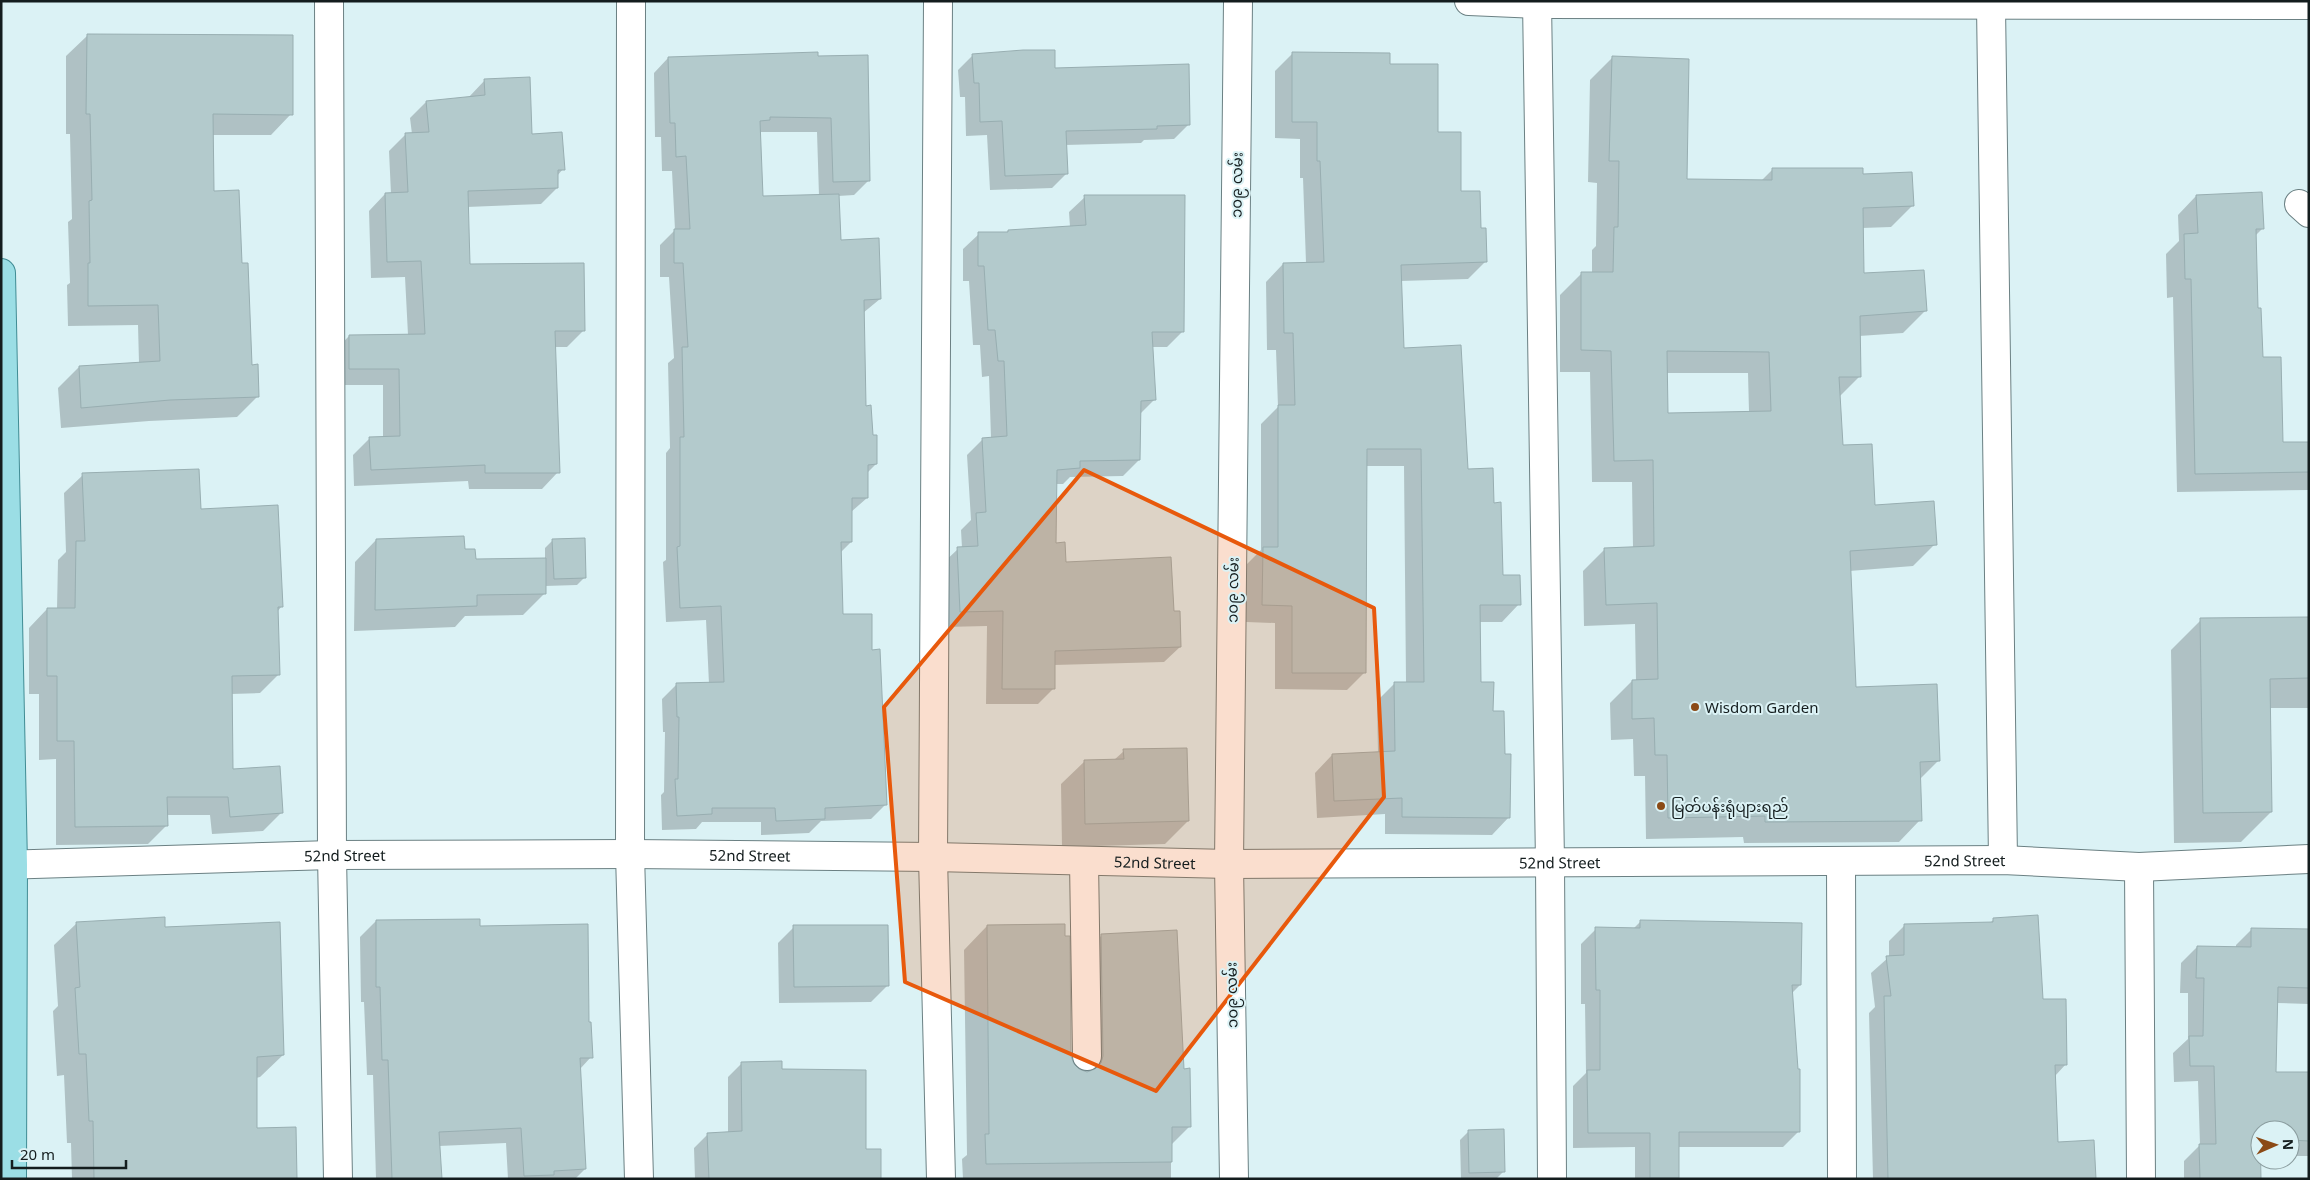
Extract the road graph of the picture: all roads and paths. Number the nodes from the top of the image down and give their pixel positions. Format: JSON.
{"nodes":[{"id":1,"x":329,"y":1,"type":"edge"},
{"id":2,"x":631,"y":1,"type":"edge"},
{"id":3,"x":938,"y":1,"type":"edge"},
{"id":4,"x":1238,"y":1,"type":"edge"},
{"id":5,"x":1469,"y":1,"type":"edge"},
{"id":6,"x":2143,"y":2,"type":"edge"},
{"id":7,"x":1537,"y":3,"type":"edge"},
{"id":8,"x":1831,"y":3,"type":"edge"},
{"id":9,"x":2309,"y":5,"type":"edge"},
{"id":10,"x":1991,"y":6,"type":"junction"},
{"id":11,"x":1,"y":273,"type":"edge"},
{"id":12,"x":630,"y":854,"type":"junction"},
{"id":13,"x":332,"y":855,"type":"junction"},
{"id":14,"x":932,"y":857,"type":"junction"},
{"id":15,"x":2309,"y":859,"type":"edge"},
{"id":16,"x":2003,"y":860,"type":"junction"},
{"id":17,"x":1084,"y":861,"type":"junction"},
{"id":18,"x":1841,"y":862,"type":"junction"},
{"id":19,"x":1550,"y":863,"type":"junction"},
{"id":20,"x":1229,"y":864,"type":"junction"},
{"id":21,"x":7,"y":865,"type":"edge"},
{"id":22,"x":2139,"y":867,"type":"junction"},
{"id":23,"x":1087,"y":1056,"type":"dead end"},
{"id":24,"x":12,"y":1179,"type":"edge"},
{"id":25,"x":338,"y":1179,"type":"edge"},
{"id":26,"x":639,"y":1179,"type":"edge"},
{"id":27,"x":941,"y":1179,"type":"edge"},
{"id":28,"x":1234,"y":1179,"type":"edge"},
{"id":29,"x":1552,"y":1179,"type":"edge"},
{"id":30,"x":1842,"y":1179,"type":"edge"},
{"id":31,"x":2142,"y":1179,"type":"edge"}],
"edges":[{"from":1,"to":13,"type":"street"},
{"from":2,"to":12,"type":"street"},
{"from":3,"to":14,"type":"street"},
{"from":4,"to":20,"type":"street","name":"၁၀၉ လမ်း"},
{"from":5,"to":7,"type":"street"},
{"from":6,"to":9,"type":"street"},
{"from":6,"to":10,"type":"street"},
{"from":7,"to":8,"type":"street"},
{"from":7,"to":19,"type":"street"},
{"from":8,"to":10,"type":"street"},
{"from":10,"to":16,"type":"street"},
{"from":11,"to":21,"type":"main road"},
{"from":12,"to":13,"type":"street","name":"52nd Street"},
{"from":12,"to":14,"type":"street","name":"52nd Street"},
{"from":12,"to":26,"type":"street"},
{"from":13,"to":21,"type":"street","name":"52nd Street"},
{"from":13,"to":25,"type":"street"},
{"from":14,"to":17,"type":"street","name":"52nd Street"},
{"from":14,"to":27,"type":"street"},
{"from":15,"to":22,"type":"street","name":"52nd Street"},
{"from":16,"to":18,"type":"street","name":"52nd Street"},
{"from":16,"to":22,"type":"street","name":"52nd Street"},
{"from":17,"to":20,"type":"street","name":"52nd Street"},
{"from":17,"to":23,"type":"street"},
{"from":18,"to":19,"type":"street","name":"52nd Street"},
{"from":18,"to":30,"type":"street"},
{"from":19,"to":20,"type":"street","name":"52nd Street"},
{"from":19,"to":29,"type":"street"},
{"from":20,"to":28,"type":"street","name":"၁၀၉ လမ်း"},
{"from":21,"to":24,"type":"main road"},
{"from":22,"to":31,"type":"street"}]}
